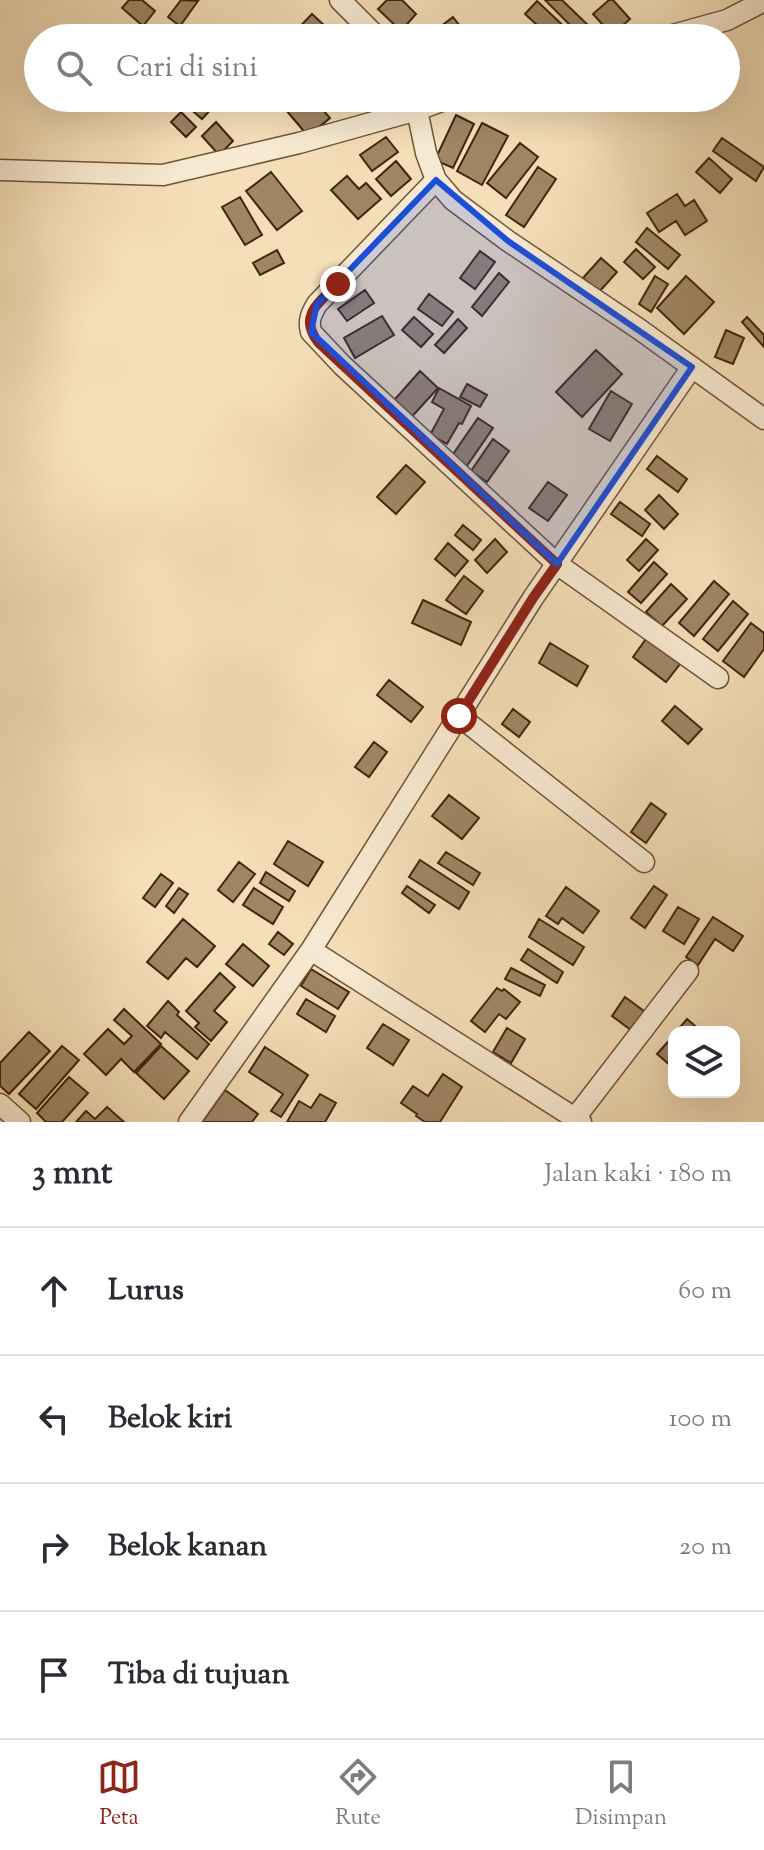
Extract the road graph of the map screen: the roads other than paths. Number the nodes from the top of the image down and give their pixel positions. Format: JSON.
{"nodes":[{"id":1,"x":340,"y":0,"type":"edge"},
{"id":2,"x":757,"y":2,"type":"edge"},
{"id":3,"x":364,"y":24,"type":"edge"},
{"id":4,"x":713,"y":24,"type":"edge"},
{"id":5,"x":400,"y":112,"type":"edge"},
{"id":6,"x":432,"y":112,"type":"edge"},
{"id":7,"x":0,"y":170,"type":"edge"},
{"id":8,"x":436,"y":180,"type":"junction"},
{"id":9,"x":692,"y":367,"type":"junction"},
{"id":10,"x":764,"y":419,"type":"edge"},
{"id":11,"x":557,"y":564,"type":"junction"},
{"id":12,"x":718,"y":678,"type":"dead end"},
{"id":13,"x":459,"y":716,"type":"junction"},
{"id":14,"x":644,"y":862,"type":"dead end"},
{"id":15,"x":311,"y":950,"type":"junction"},
{"id":16,"x":688,"y":971,"type":"dead end"},
{"id":17,"x":0,"y":1104,"type":"edge"},
{"id":18,"x":578,"y":1120,"type":"edge"},
{"id":19,"x":20,"y":1122,"type":"edge"},
{"id":20,"x":189,"y":1122,"type":"edge"}],
"edges":[{"from":1,"to":3,"type":"street"},
{"from":2,"to":4,"type":"street"},
{"from":5,"to":7,"type":"street"},
{"from":6,"to":8,"type":"street"},
{"from":8,"to":9,"type":"street"},
{"from":8,"to":11,"type":"street"},
{"from":9,"to":10,"type":"street"},
{"from":9,"to":11,"type":"street"},
{"from":11,"to":12,"type":"street"},
{"from":11,"to":13,"type":"street"},
{"from":13,"to":14,"type":"street"},
{"from":13,"to":15,"type":"street"},
{"from":15,"to":18,"type":"street"},
{"from":15,"to":20,"type":"street"},
{"from":16,"to":18,"type":"street"},
{"from":17,"to":19,"type":"street"}]}
